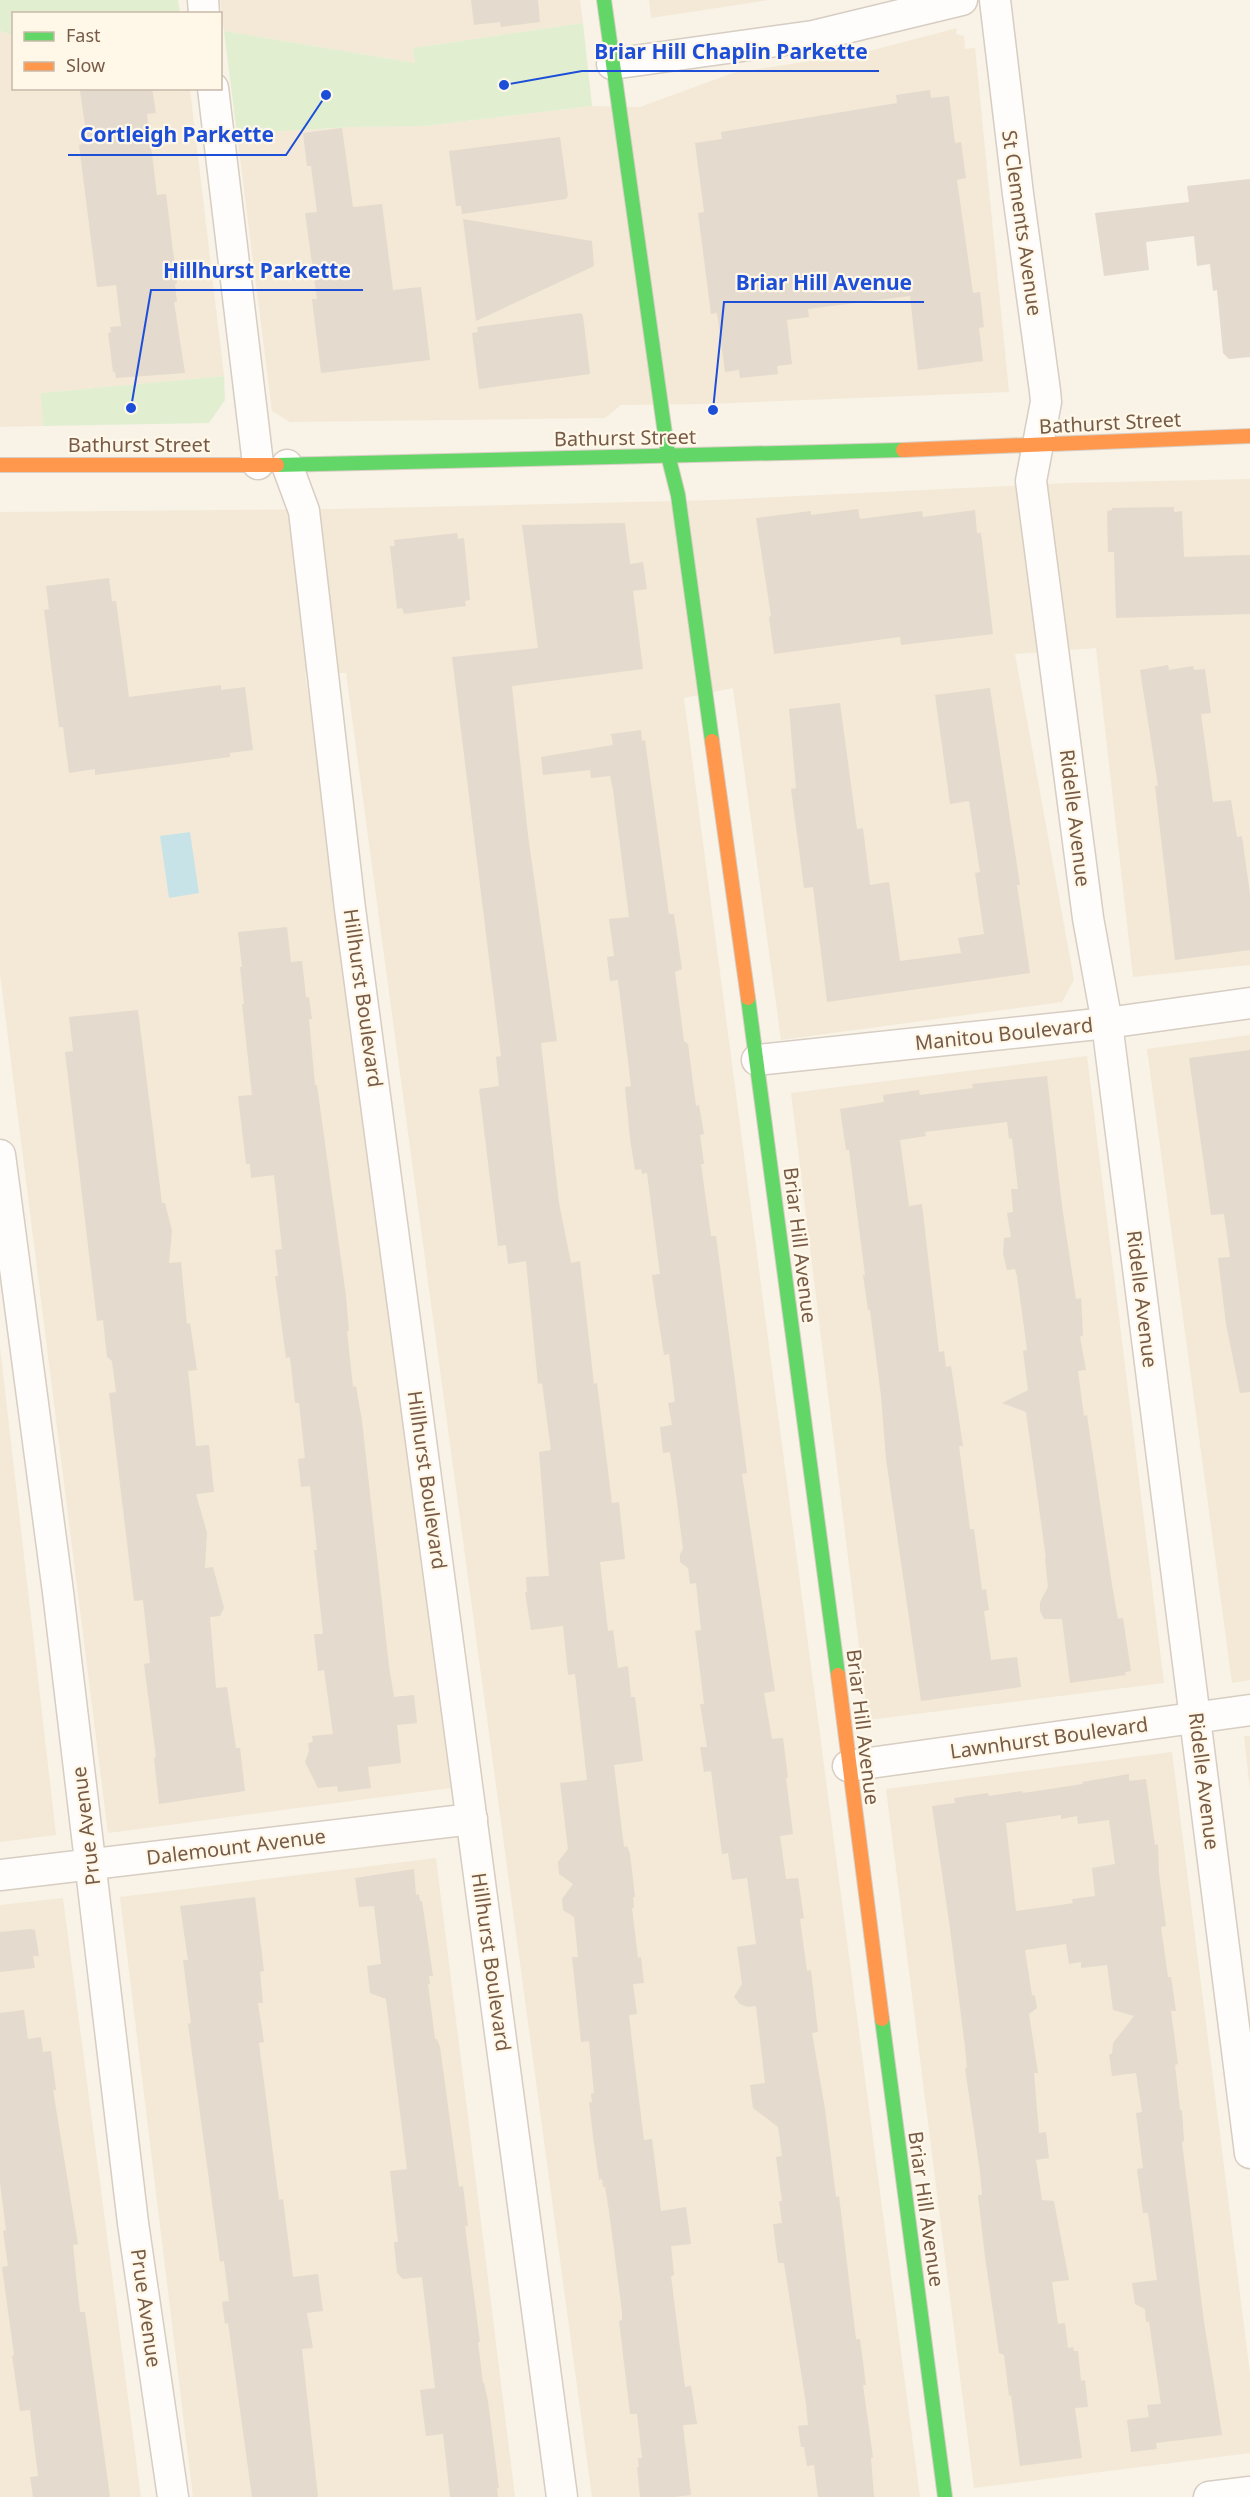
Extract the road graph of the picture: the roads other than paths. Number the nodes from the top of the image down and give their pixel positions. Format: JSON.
{"nodes":[{"id":1,"x":604,"y":0,"type":"edge"},
{"id":2,"x":962,"y":0,"type":"edge"},
{"id":3,"x":995,"y":0,"type":"edge"},
{"id":4,"x":612,"y":64,"type":"junction"},
{"id":5,"x":213,"y":90,"type":"edge"},
{"id":6,"x":1250,"y":436,"type":"edge"},
{"id":7,"x":1037,"y":446,"type":"junction"},
{"id":8,"x":668,"y":456,"type":"junction"},
{"id":9,"x":273,"y":464,"type":"junction"},
{"id":10,"x":0,"y":465,"type":"edge"},
{"id":11,"x":1250,"y":1003,"type":"edge"},
{"id":12,"x":1107,"y":1023,"type":"junction"},
{"id":13,"x":757,"y":1060,"type":"junction"},
{"id":14,"x":0,"y":1155,"type":"edge"},
{"id":15,"x":1250,"y":1710,"type":"edge"},
{"id":16,"x":1196,"y":1717,"type":"junction"},
{"id":17,"x":848,"y":1766,"type":"junction"},
{"id":18,"x":472,"y":1819,"type":"junction"},
{"id":19,"x":91,"y":1865,"type":"junction"},
{"id":20,"x":0,"y":1875,"type":"edge"},
{"id":21,"x":1247,"y":2099,"type":"edge"},
{"id":22,"x":1250,"y":2153,"type":"edge"},
{"id":23,"x":1250,"y":2492,"type":"edge"},
{"id":24,"x":173,"y":2497,"type":"edge"},
{"id":25,"x":562,"y":2497,"type":"edge"},
{"id":26,"x":945,"y":2497,"type":"edge"},
{"id":27,"x":1209,"y":2497,"type":"edge"}],
"edges":[{"from":1,"to":4,"type":"street","name":"Briar Hill Avenue"},
{"from":2,"to":4,"type":"street"},
{"from":3,"to":7,"type":"street","name":"St Clements Avenue"},
{"from":4,"to":8,"type":"street","name":"Briar Hill Avenue"},
{"from":5,"to":9,"type":"street","name":"Hillhurst Boulevard"},
{"from":6,"to":7,"type":"street","name":"Bathurst Street"},
{"from":7,"to":8,"type":"street","name":"Bathurst Street"},
{"from":7,"to":12,"type":"street","name":"Ridelle Avenue"},
{"from":8,"to":9,"type":"street","name":"Bathurst Street"},
{"from":8,"to":13,"type":"street","name":"Briar Hill Avenue"},
{"from":9,"to":10,"type":"street","name":"Bathurst Street"},
{"from":9,"to":18,"type":"street","name":"Hillhurst Boulevard"},
{"from":11,"to":12,"type":"street","name":"Manitou Boulevard"},
{"from":12,"to":13,"type":"street","name":"Manitou Boulevard"},
{"from":12,"to":16,"type":"street","name":"Ridelle Avenue"},
{"from":13,"to":17,"type":"street","name":"Briar Hill Avenue"},
{"from":14,"to":19,"type":"street","name":"Prue Avenue"},
{"from":15,"to":16,"type":"street","name":"Lawnhurst Boulevard"},
{"from":16,"to":17,"type":"street","name":"Lawnhurst Boulevard"},
{"from":16,"to":21,"type":"street","name":"Ridelle Avenue"},
{"from":17,"to":26,"type":"street","name":"Briar Hill Avenue"},
{"from":18,"to":19,"type":"street","name":"Dalemount Avenue"},
{"from":18,"to":25,"type":"street","name":"Hillhurst Boulevard"},
{"from":19,"to":20,"type":"street","name":"Dalemount Avenue"},
{"from":19,"to":24,"type":"street","name":"Prue Avenue"},
{"from":21,"to":22,"type":"street","name":"Ridelle Avenue"},
{"from":23,"to":27,"type":"street"}]}
